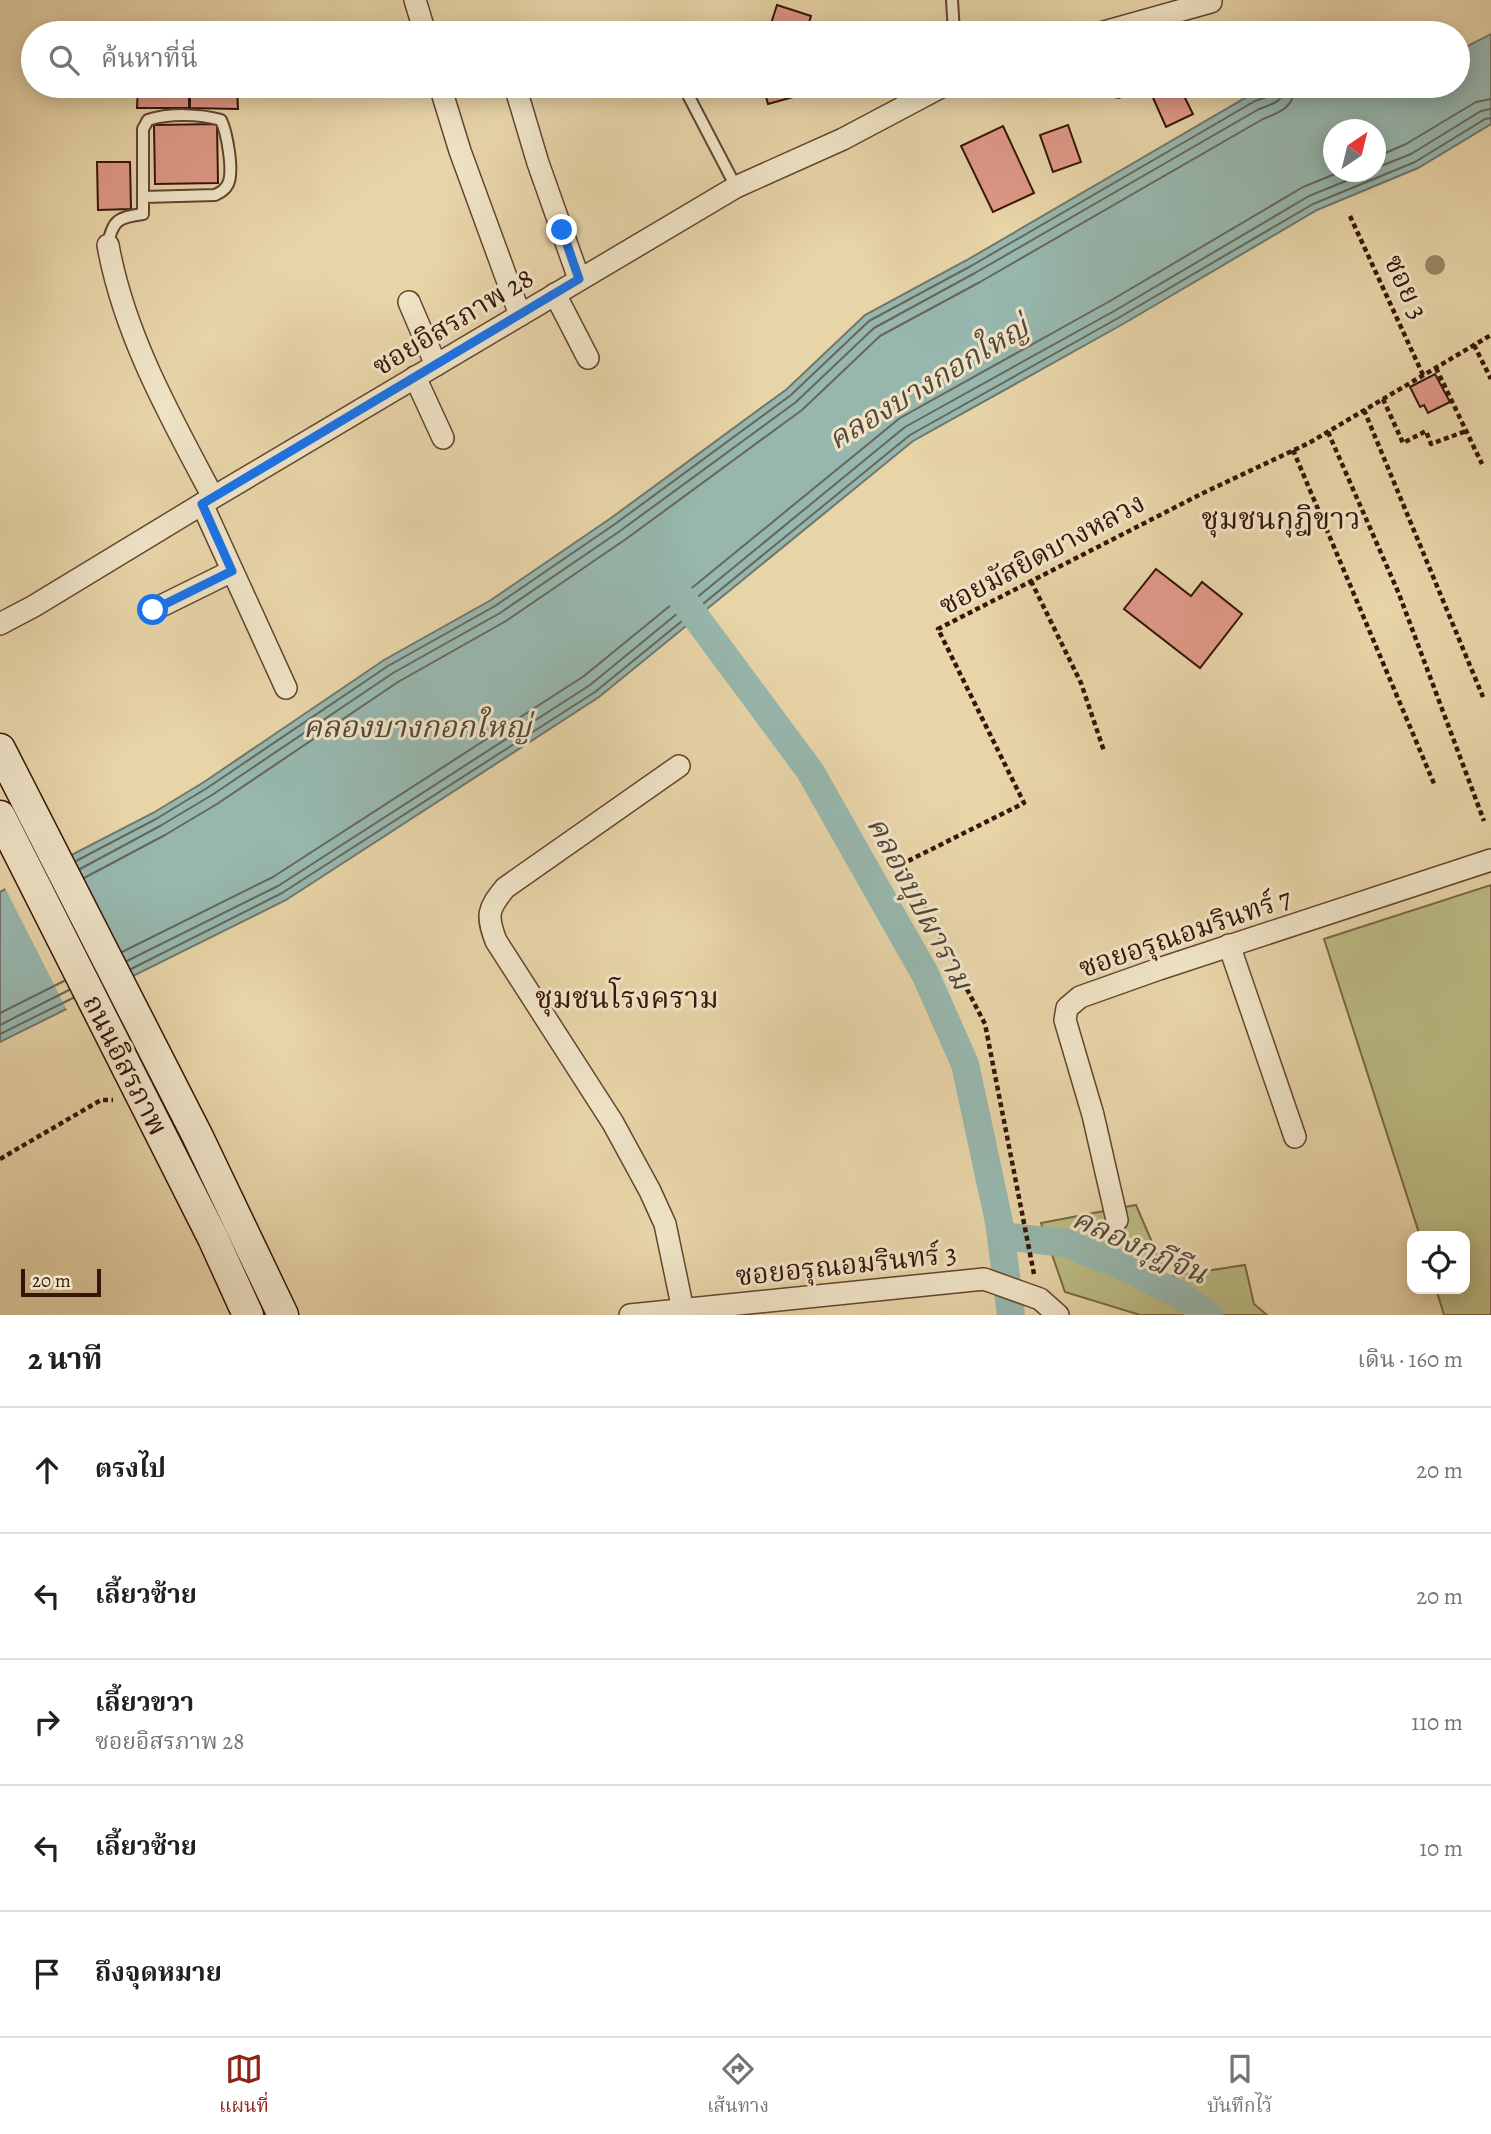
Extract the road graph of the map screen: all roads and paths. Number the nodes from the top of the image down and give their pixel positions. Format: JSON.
{"nodes":[{"id":1,"x":415,"y":0,"type":"edge"},
{"id":2,"x":952,"y":0,"type":"edge"},
{"id":3,"x":1211,"y":0,"type":"edge"},
{"id":4,"x":421,"y":21,"type":"edge"},
{"id":5,"x":953,"y":21,"type":"edge"},
{"id":6,"x":1141,"y":21,"type":"edge"},
{"id":7,"x":444,"y":98,"type":"edge"},
{"id":8,"x":519,"y":98,"type":"edge"},
{"id":9,"x":690,"y":98,"type":"edge"},
{"id":10,"x":920,"y":98,"type":"edge"},
{"id":11,"x":736,"y":187,"type":"junction"},
{"id":12,"x":144,"y":197,"type":"junction"},
{"id":13,"x":1350,"y":216,"type":"dead end"},
{"id":14,"x":108,"y":245,"type":"joint"},
{"id":15,"x":579,"y":279,"type":"junction"},
{"id":16,"x":555,"y":294,"type":"junction"},
{"id":17,"x":409,"y":302,"type":"dead end"},
{"id":18,"x":520,"y":315,"type":"junction"},
{"id":19,"x":1491,"y":335,"type":"edge"},
{"id":20,"x":1474,"y":345,"type":"junction"},
{"id":21,"x":588,"y":358,"type":"dead end"},
{"id":22,"x":436,"y":365,"type":"junction"},
{"id":23,"x":1436,"y":368,"type":"junction"},
{"id":24,"x":1423,"y":375,"type":"junction"},
{"id":25,"x":415,"y":377,"type":"junction"},
{"id":26,"x":1491,"y":379,"type":"edge"},
{"id":27,"x":1383,"y":399,"type":"junction"},
{"id":28,"x":1364,"y":410,"type":"junction"},
{"id":29,"x":1466,"y":431,"type":"junction"},
{"id":30,"x":1328,"y":432,"type":"junction"},
{"id":31,"x":443,"y":438,"type":"dead end"},
{"id":32,"x":1293,"y":450,"type":"junction"},
{"id":33,"x":1482,"y":464,"type":"dead end"},
{"id":34,"x":207,"y":500,"type":"junction"},
{"id":35,"x":232,"y":571,"type":"junction"},
{"id":36,"x":1031,"y":581,"type":"junction"},
{"id":37,"x":153,"y":610,"type":"dead end"},
{"id":38,"x":0,"y":624,"type":"edge"},
{"id":39,"x":286,"y":688,"type":"dead end"},
{"id":40,"x":1483,"y":697,"type":"dead end"},
{"id":41,"x":0,"y":749,"type":"edge"},
{"id":42,"x":1104,"y":751,"type":"dead end"},
{"id":43,"x":679,"y":766,"type":"dead end"},
{"id":44,"x":1434,"y":786,"type":"dead end"},
{"id":45,"x":0,"y":816,"type":"edge"},
{"id":46,"x":1484,"y":821,"type":"dead end"},
{"id":47,"x":1491,"y":860,"type":"edge"},
{"id":48,"x":1229,"y":945,"type":"junction"},
{"id":49,"x":116,"y":1100,"type":"dead end"},
{"id":50,"x":1295,"y":1137,"type":"dead end"},
{"id":51,"x":0,"y":1159,"type":"edge"},
{"id":52,"x":1117,"y":1220,"type":"dead end"},
{"id":53,"x":1026,"y":1287,"type":"junction"},
{"id":54,"x":830,"y":1305,"type":"edge"},
{"id":55,"x":757,"y":1309,"type":"edge"},
{"id":56,"x":683,"y":1310,"type":"junction"},
{"id":57,"x":248,"y":1315,"type":"edge"},
{"id":58,"x":283,"y":1315,"type":"edge"},
{"id":59,"x":631,"y":1315,"type":"edge"},
{"id":60,"x":1058,"y":1315,"type":"edge"}],
"edges":[{"from":1,"to":4,"type":"street"},
{"from":2,"to":5,"type":"lane"},
{"from":3,"to":6,"type":"street"},
{"from":7,"to":18,"type":"street"},
{"from":8,"to":15,"type":"street"},
{"from":9,"to":11,"type":"lane"},
{"from":10,"to":11,"type":"street","name":"ซอยอิสรภาพ 28"},
{"from":11,"to":15,"type":"street","name":"ซอยอิสรภาพ 28"},
{"from":12,"to":12,"type":"lane"},
{"from":12,"to":14,"type":"lane"},
{"from":13,"to":24,"type":"path","name":"ซอย 3"},
{"from":14,"to":34,"type":"street"},
{"from":15,"to":16,"type":"street","name":"ซอยอิสรภาพ 28"},
{"from":16,"to":18,"type":"street","name":"ซอยอิสรภาพ 28"},
{"from":16,"to":21,"type":"street"},
{"from":17,"to":22,"type":"street"},
{"from":18,"to":22,"type":"street","name":"ซอยอิสรภาพ 28"},
{"from":19,"to":20,"type":"path","name":"ซอยมัสยิดบางหลวง"},
{"from":20,"to":23,"type":"path","name":"ซอยมัสยิดบางหลวง"},
{"from":20,"to":26,"type":"path"},
{"from":22,"to":25,"type":"street","name":"ซอยอิสรภาพ 28"},
{"from":23,"to":24,"type":"path","name":"ซอยมัสยิดบางหลวง"},
{"from":23,"to":29,"type":"path"},
{"from":24,"to":27,"type":"path","name":"ซอยมัสยิดบางหลวง"},
{"from":25,"to":31,"type":"street"},
{"from":25,"to":34,"type":"street","name":"ซอยอิสรภาพ 28"},
{"from":27,"to":28,"type":"path","name":"ซอยมัสยิดบางหลวง"},
{"from":27,"to":29,"type":"path"},
{"from":28,"to":30,"type":"path","name":"ซอยมัสยิดบางหลวง"},
{"from":28,"to":40,"type":"path"},
{"from":29,"to":33,"type":"path"},
{"from":30,"to":32,"type":"path","name":"ซอยมัสยิดบางหลวง"},
{"from":30,"to":46,"type":"path"},
{"from":32,"to":36,"type":"path","name":"ซอยมัสยิดบางหลวง"},
{"from":32,"to":44,"type":"path"},
{"from":34,"to":35,"type":"street"},
{"from":34,"to":38,"type":"street","name":"ซอยอิสรภาพ 28"},
{"from":35,"to":37,"type":"street"},
{"from":35,"to":39,"type":"street"},
{"from":36,"to":42,"type":"path"},
{"from":36,"to":53,"type":"path","name":"ซอยมัสยิดบางหลวง"},
{"from":41,"to":58,"type":"main road"},
{"from":43,"to":56,"type":"street"},
{"from":45,"to":57,"type":"main road","name":"ถนนอิสรภาพ"},
{"from":47,"to":48,"type":"street","name":"ซอยอรุณอมรินทร์ 7"},
{"from":48,"to":50,"type":"street"},
{"from":48,"to":52,"type":"street","name":"ซอยอรุณอมรินทร์ 7"},
{"from":49,"to":51,"type":"path"},
{"from":53,"to":54,"type":"street","name":"ซอยอรุณอมรินทร์ 3"},
{"from":53,"to":60,"type":"street","name":"ซอยอรุณอมรินทร์ 3"},
{"from":54,"to":55,"type":"street","name":"ซอยอรุณอมรินทร์ 3"},
{"from":55,"to":56,"type":"street","name":"ซอยอรุณอมรินทร์ 3"},
{"from":56,"to":59,"type":"street","name":"ซอยอรุณอมรินทร์ 3"}]}
